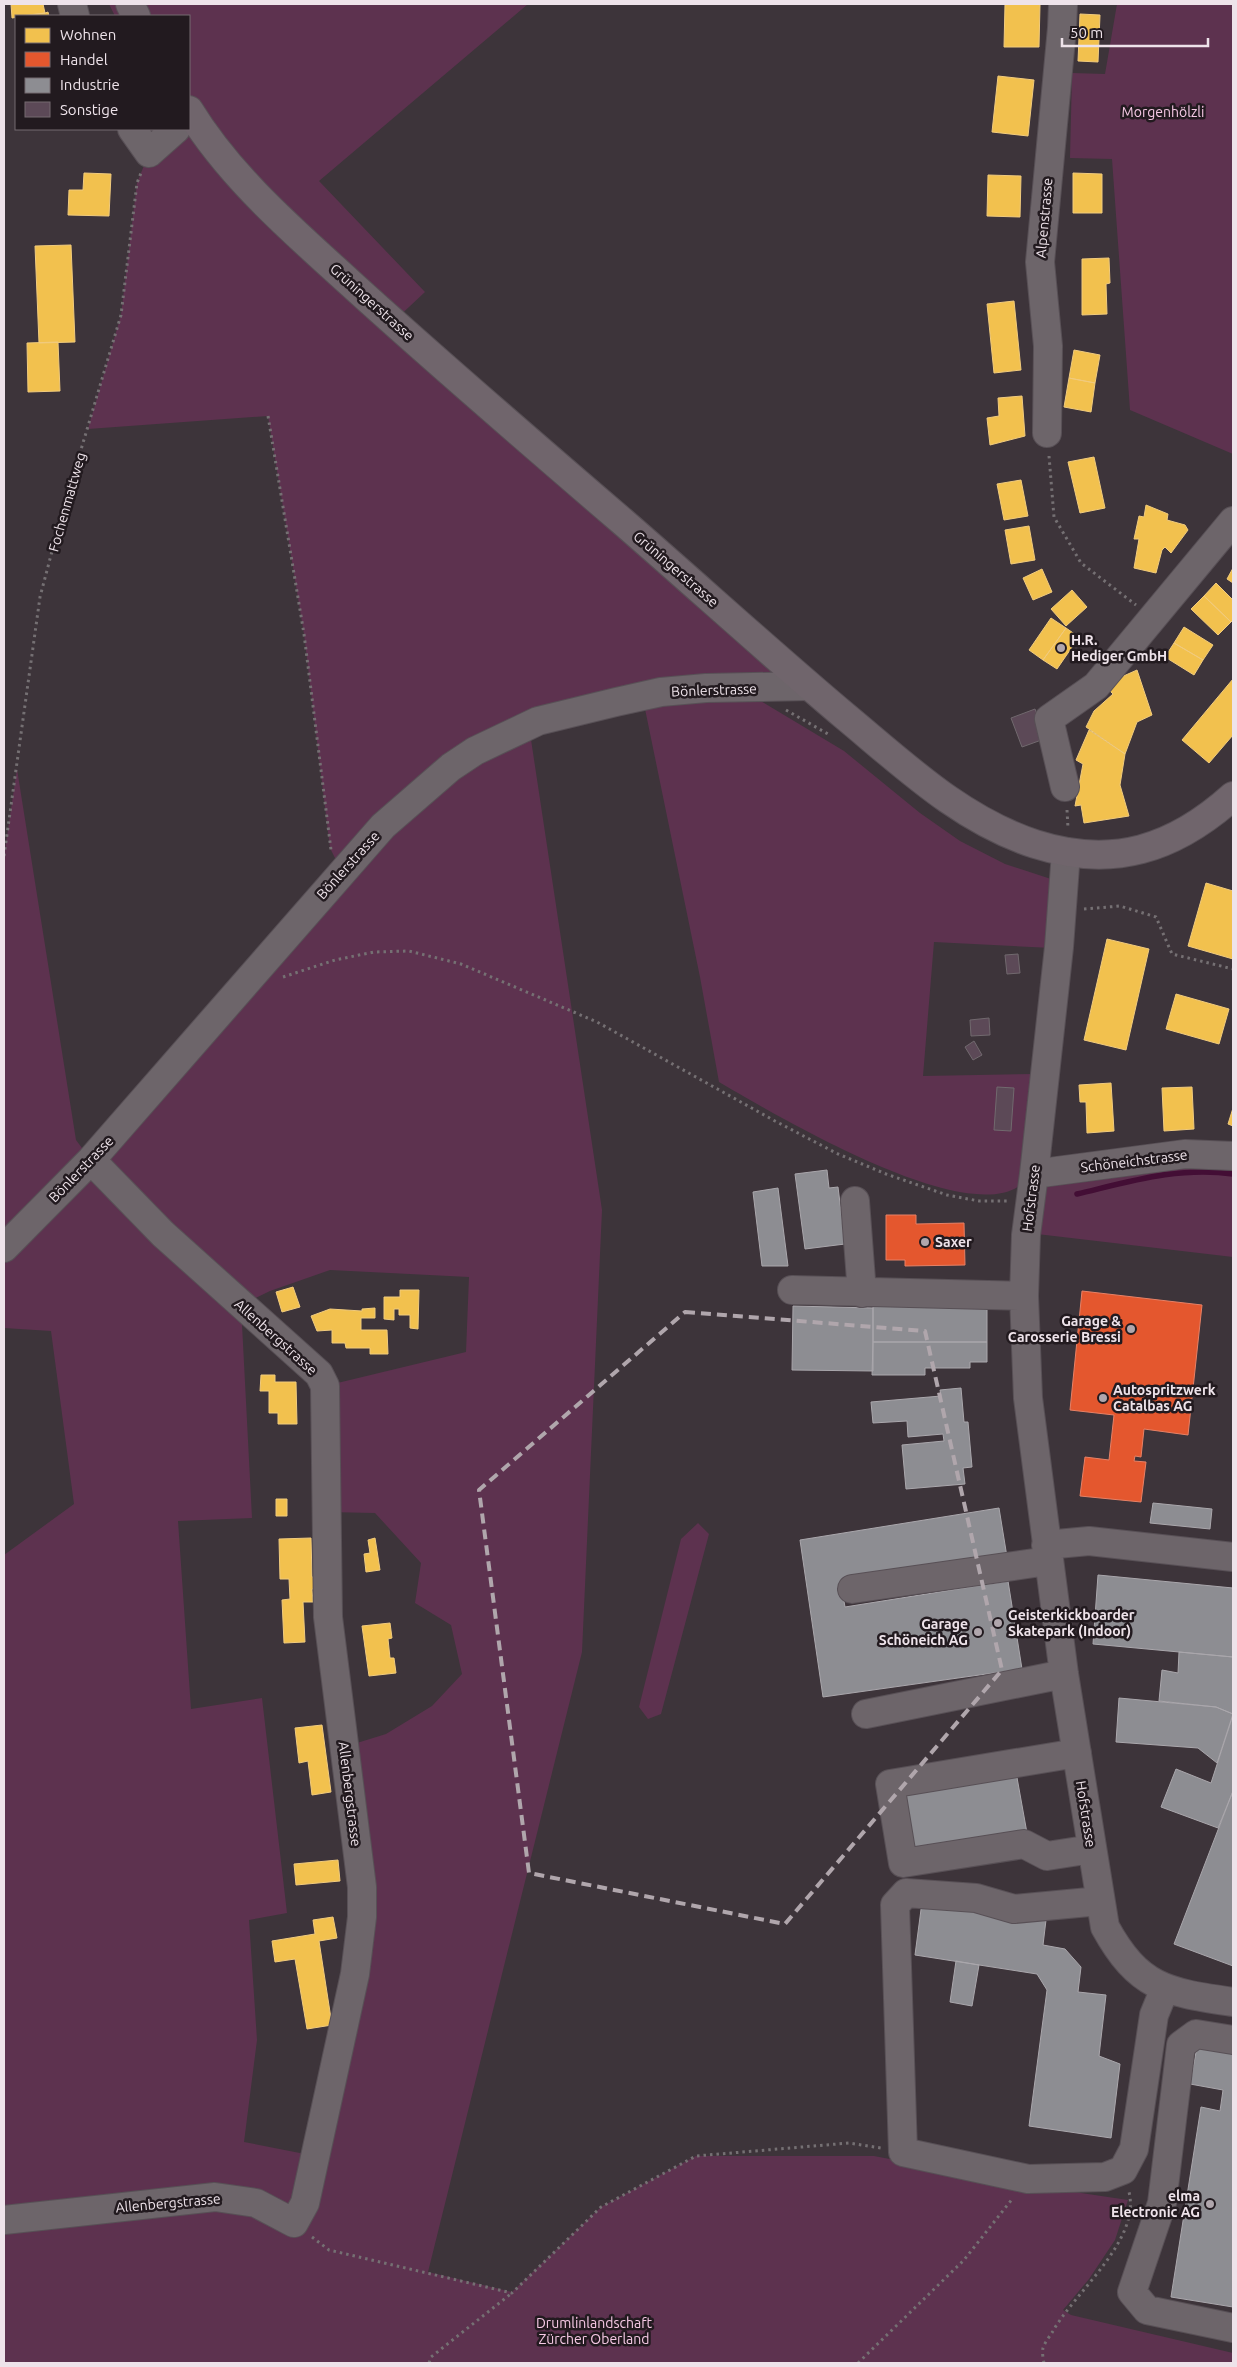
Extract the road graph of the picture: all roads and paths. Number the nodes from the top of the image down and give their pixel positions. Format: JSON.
{"nodes":[{"id":1,"x":1063,"y":4,"type":"edge"},
{"id":2,"x":190,"y":123,"type":"edge"},
{"id":3,"x":133,"y":130,"type":"edge"},
{"id":4,"x":175,"y":130,"type":"edge"},
{"id":5,"x":149,"y":153,"type":"junction"},
{"id":6,"x":268,"y":416,"type":"dead end"},
{"id":7,"x":1048,"y":433,"type":"joint"},
{"id":8,"x":1233,"y":521,"type":"edge"},
{"id":9,"x":1152,"y":618,"type":"junction"},
{"id":10,"x":809,"y":686,"type":"junction"},
{"id":11,"x":1065,"y":787,"type":"joint"},
{"id":12,"x":1233,"y":796,"type":"edge"},
{"id":13,"x":1066,"y":852,"type":"junction"},
{"id":14,"x":4,"y":856,"type":"edge"},
{"id":15,"x":342,"y":872,"type":"junction"},
{"id":16,"x":1061,"y":910,"type":"junction"},
{"id":17,"x":1233,"y":970,"type":"edge"},
{"id":18,"x":281,"y":977,"type":"dead end"},
{"id":19,"x":1233,"y":1156,"type":"edge"},
{"id":20,"x":92,"y":1160,"type":"junction"},
{"id":21,"x":1034,"y":1174,"type":"junction"},
{"id":22,"x":855,"y":1201,"type":"dead end"},
{"id":23,"x":1029,"y":1203,"type":"junction"},
{"id":24,"x":4,"y":1248,"type":"edge"},
{"id":25,"x":792,"y":1290,"type":"dead end"},
{"id":26,"x":862,"y":1292,"type":"junction"},
{"id":27,"x":1024,"y":1296,"type":"junction"},
{"id":28,"x":1047,"y":1553,"type":"junction"},
{"id":29,"x":1233,"y":1557,"type":"edge"},
{"id":30,"x":852,"y":1589,"type":"dead end"},
{"id":31,"x":1064,"y":1674,"type":"junction"},
{"id":32,"x":866,"y":1714,"type":"dead end"},
{"id":33,"x":1076,"y":1753,"type":"junction"},
{"id":34,"x":1092,"y":1849,"type":"junction"},
{"id":35,"x":1100,"y":1901,"type":"junction"},
{"id":36,"x":1165,"y":1988,"type":"junction"},
{"id":37,"x":1233,"y":2002,"type":"edge"},
{"id":38,"x":1233,"y":2040,"type":"edge"},
{"id":39,"x":1145,"y":2085,"type":"junction"},
{"id":40,"x":1176,"y":2089,"type":"junction"},
{"id":41,"x":904,"y":2152,"type":"junction"},
{"id":42,"x":1124,"y":2170,"type":"junction"},
{"id":43,"x":1028,"y":2179,"type":"junction"},
{"id":44,"x":1165,"y":2179,"type":"junction"},
{"id":45,"x":4,"y":2220,"type":"edge"},
{"id":46,"x":294,"y":2223,"type":"junction"},
{"id":47,"x":512,"y":2292,"type":"junction"},
{"id":48,"x":1233,"y":2328,"type":"edge"},
{"id":49,"x":429,"y":2363,"type":"edge"},
{"id":50,"x":858,"y":2363,"type":"edge"},
{"id":51,"x":1044,"y":2363,"type":"edge"}],
"edges":[{"from":1,"to":7,"type":"street","name":"Alpenstrasse"},
{"from":2,"to":10,"type":"main road","name":"Grüningerstrasse"},
{"from":3,"to":5,"type":"street"},
{"from":4,"to":5,"type":"street"},
{"from":5,"to":14,"type":"path","name":"Fochenmattweg"},
{"from":6,"to":15,"type":"path"},
{"from":7,"to":9,"type":"path"},
{"from":8,"to":9,"type":"street"},
{"from":9,"to":11,"type":"street"},
{"from":10,"to":13,"type":"main road","name":"Grüningerstrasse"},
{"from":10,"to":15,"type":"street","name":"Bönlerstrasse"},
{"from":11,"to":13,"type":"path"},
{"from":12,"to":13,"type":"main road","name":"Grüningerstrasse"},
{"from":13,"to":16,"type":"street","name":"Hofstrasse"},
{"from":15,"to":20,"type":"street","name":"Bönlerstrasse"},
{"from":16,"to":17,"type":"path"},
{"from":16,"to":21,"type":"street","name":"Hofstrasse"},
{"from":18,"to":23,"type":"path"},
{"from":19,"to":21,"type":"street","name":"Schöneichstrasse"},
{"from":20,"to":24,"type":"street","name":"Bönlerstrasse"},
{"from":20,"to":46,"type":"street","name":"Allenbergstrasse"},
{"from":21,"to":23,"type":"street","name":"Hofstrasse"},
{"from":22,"to":26,"type":"street"},
{"from":23,"to":27,"type":"street","name":"Hofstrasse"},
{"from":25,"to":26,"type":"street"},
{"from":26,"to":27,"type":"street"},
{"from":27,"to":28,"type":"street","name":"Hofstrasse"},
{"from":28,"to":29,"type":"street"},
{"from":28,"to":30,"type":"street"},
{"from":28,"to":31,"type":"street","name":"Hofstrasse"},
{"from":31,"to":32,"type":"street"},
{"from":31,"to":33,"type":"street","name":"Hofstrasse"},
{"from":33,"to":34,"type":"street","name":"Hofstrasse"},
{"from":33,"to":34,"type":"street"},
{"from":34,"to":35,"type":"street","name":"Hofstrasse"},
{"from":35,"to":36,"type":"street","name":"Hofstrasse"},
{"from":35,"to":41,"type":"street"},
{"from":36,"to":37,"type":"street","name":"Hofstrasse"},
{"from":36,"to":39,"type":"street"},
{"from":38,"to":40,"type":"street"},
{"from":39,"to":40,"type":"street"},
{"from":39,"to":42,"type":"street"},
{"from":40,"to":44,"type":"street"},
{"from":41,"to":43,"type":"street"},
{"from":41,"to":47,"type":"path"},
{"from":42,"to":43,"type":"street"},
{"from":42,"to":44,"type":"street"},
{"from":42,"to":51,"type":"path"},
{"from":43,"to":50,"type":"path"},
{"from":44,"to":48,"type":"street"},
{"from":45,"to":46,"type":"street","name":"Allenbergstrasse"},
{"from":46,"to":47,"type":"path"},
{"from":47,"to":49,"type":"path"}]}
